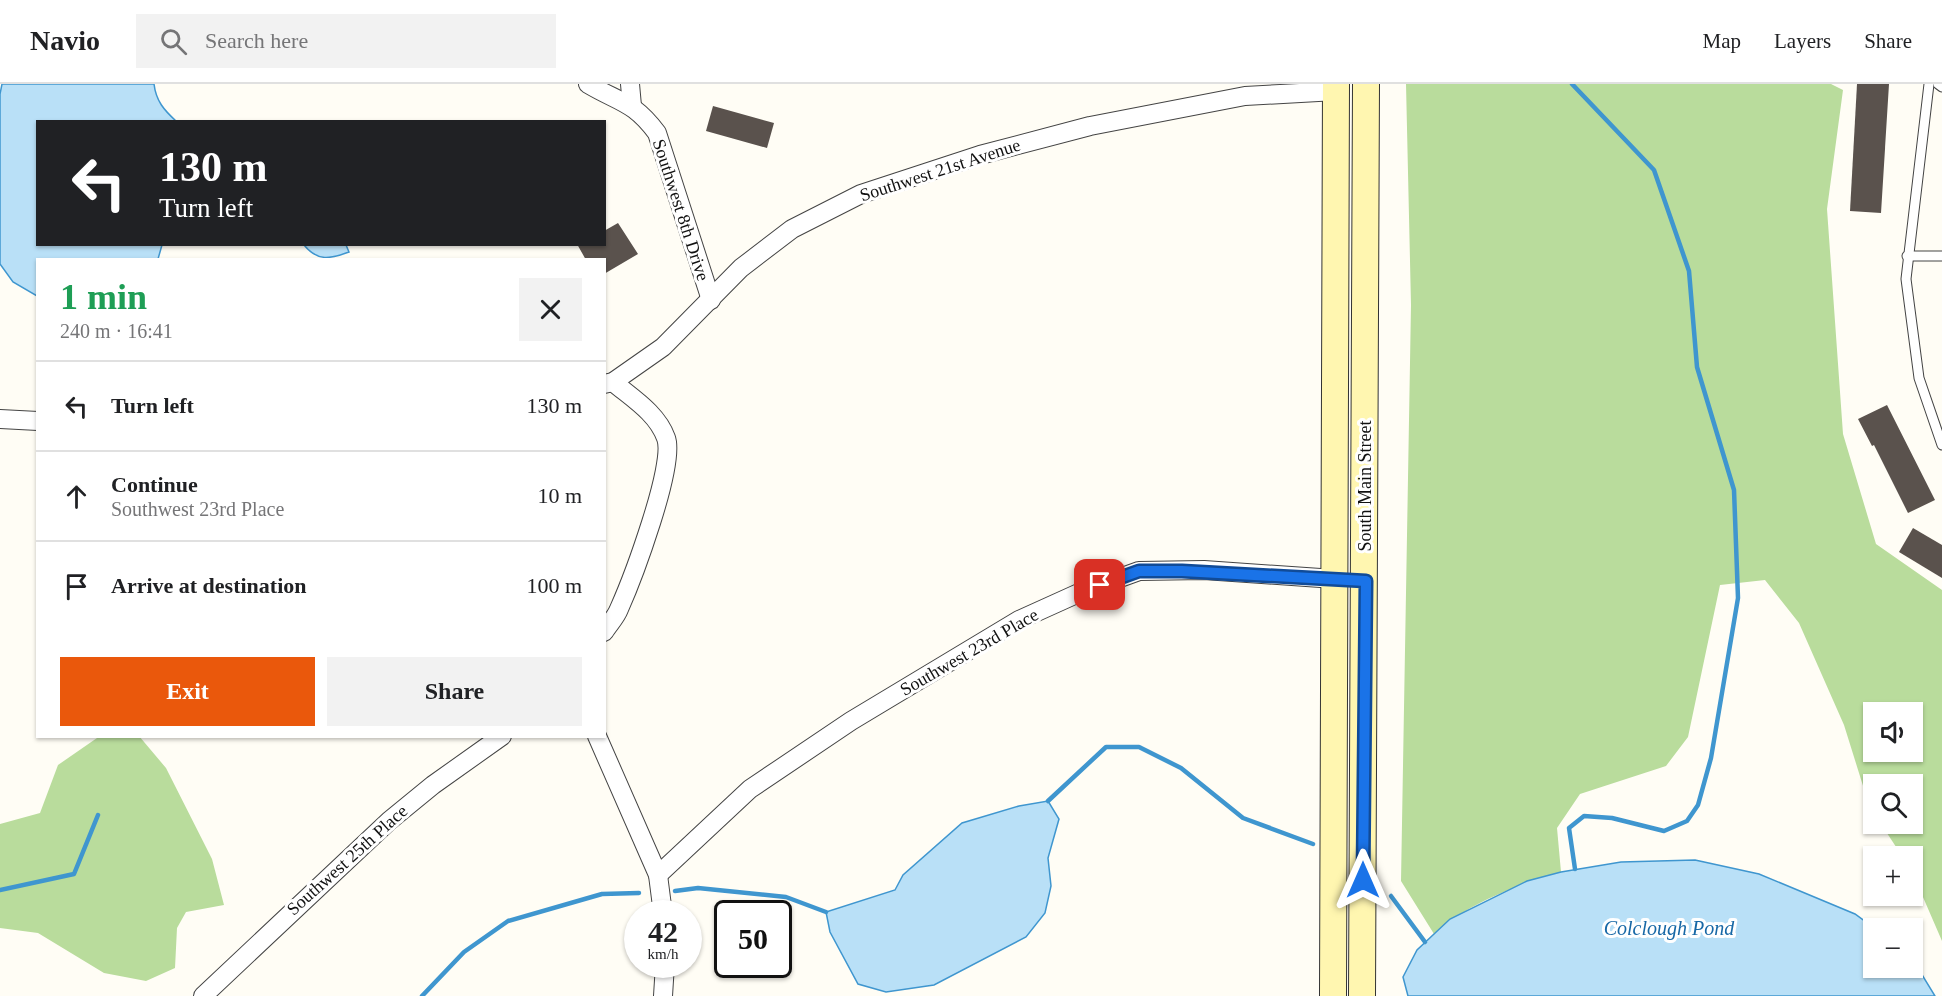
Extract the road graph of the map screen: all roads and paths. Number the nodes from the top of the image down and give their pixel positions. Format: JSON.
{"nodes":[{"id":1,"x":588,"y":84,"type":"edge"},
{"id":2,"x":630,"y":84,"type":"edge"},
{"id":3,"x":1929,"y":84,"type":"edge"},
{"id":4,"x":1938,"y":84,"type":"edge"},
{"id":5,"x":1942,"y":87,"type":"edge"},
{"id":6,"x":1336,"y":88,"type":"edge"},
{"id":7,"x":1366,"y":89,"type":"edge"},
{"id":8,"x":632,"y":106,"type":"junction"},
{"id":9,"x":1908,"y":256,"type":"junction"},
{"id":10,"x":1942,"y":256,"type":"edge"},
{"id":11,"x":711,"y":300,"type":"junction"},
{"id":12,"x":609,"y":383,"type":"edge"},
{"id":13,"x":0,"y":419,"type":"edge"},
{"id":14,"x":36,"y":422,"type":"edge"},
{"id":15,"x":1942,"y":445,"type":"edge"},
{"id":16,"x":1335,"y":579,"type":"junction"},
{"id":17,"x":1366,"y":581,"type":"junction"},
{"id":18,"x":606,"y":629,"type":"edge"},
{"id":19,"x":499,"y":738,"type":"edge"},
{"id":20,"x":598,"y":738,"type":"edge"},
{"id":21,"x":658,"y":876,"type":"junction"},
{"id":22,"x":661,"y":900,"type":"edge"},
{"id":23,"x":664,"y":978,"type":"edge"},
{"id":24,"x":202,"y":996,"type":"edge"},
{"id":25,"x":663,"y":996,"type":"edge"},
{"id":26,"x":1333,"y":996,"type":"edge"},
{"id":27,"x":1362,"y":996,"type":"edge"}],
"edges":[{"from":1,"to":8,"type":"street","name":"Southwest 8th Drive"},
{"from":2,"to":8,"type":"street"},
{"from":3,"to":9,"type":"lane"},
{"from":4,"to":5,"type":"lane"},
{"from":6,"to":7,"type":"main road"},
{"from":6,"to":11,"type":"street","name":"Southwest 21st Avenue"},
{"from":6,"to":16,"type":"main road","name":"South Main Street"},
{"from":7,"to":17,"type":"main road","name":"South Main Street"},
{"from":8,"to":11,"type":"street","name":"Southwest 8th Drive"},
{"from":9,"to":10,"type":"lane"},
{"from":9,"to":15,"type":"lane"},
{"from":11,"to":12,"type":"street","name":"Southwest 21st Avenue"},
{"from":12,"to":18,"type":"street"},
{"from":13,"to":14,"type":"street"},
{"from":16,"to":17,"type":"main road"},
{"from":16,"to":21,"type":"street","name":"Southwest 23rd Place"},
{"from":16,"to":26,"type":"main road","name":"South Main Street"},
{"from":17,"to":27,"type":"main road","name":"South Main Street"},
{"from":19,"to":24,"type":"street","name":"Southwest 25th Place"},
{"from":20,"to":21,"type":"street"},
{"from":21,"to":22,"type":"street"},
{"from":23,"to":25,"type":"street"}]}
